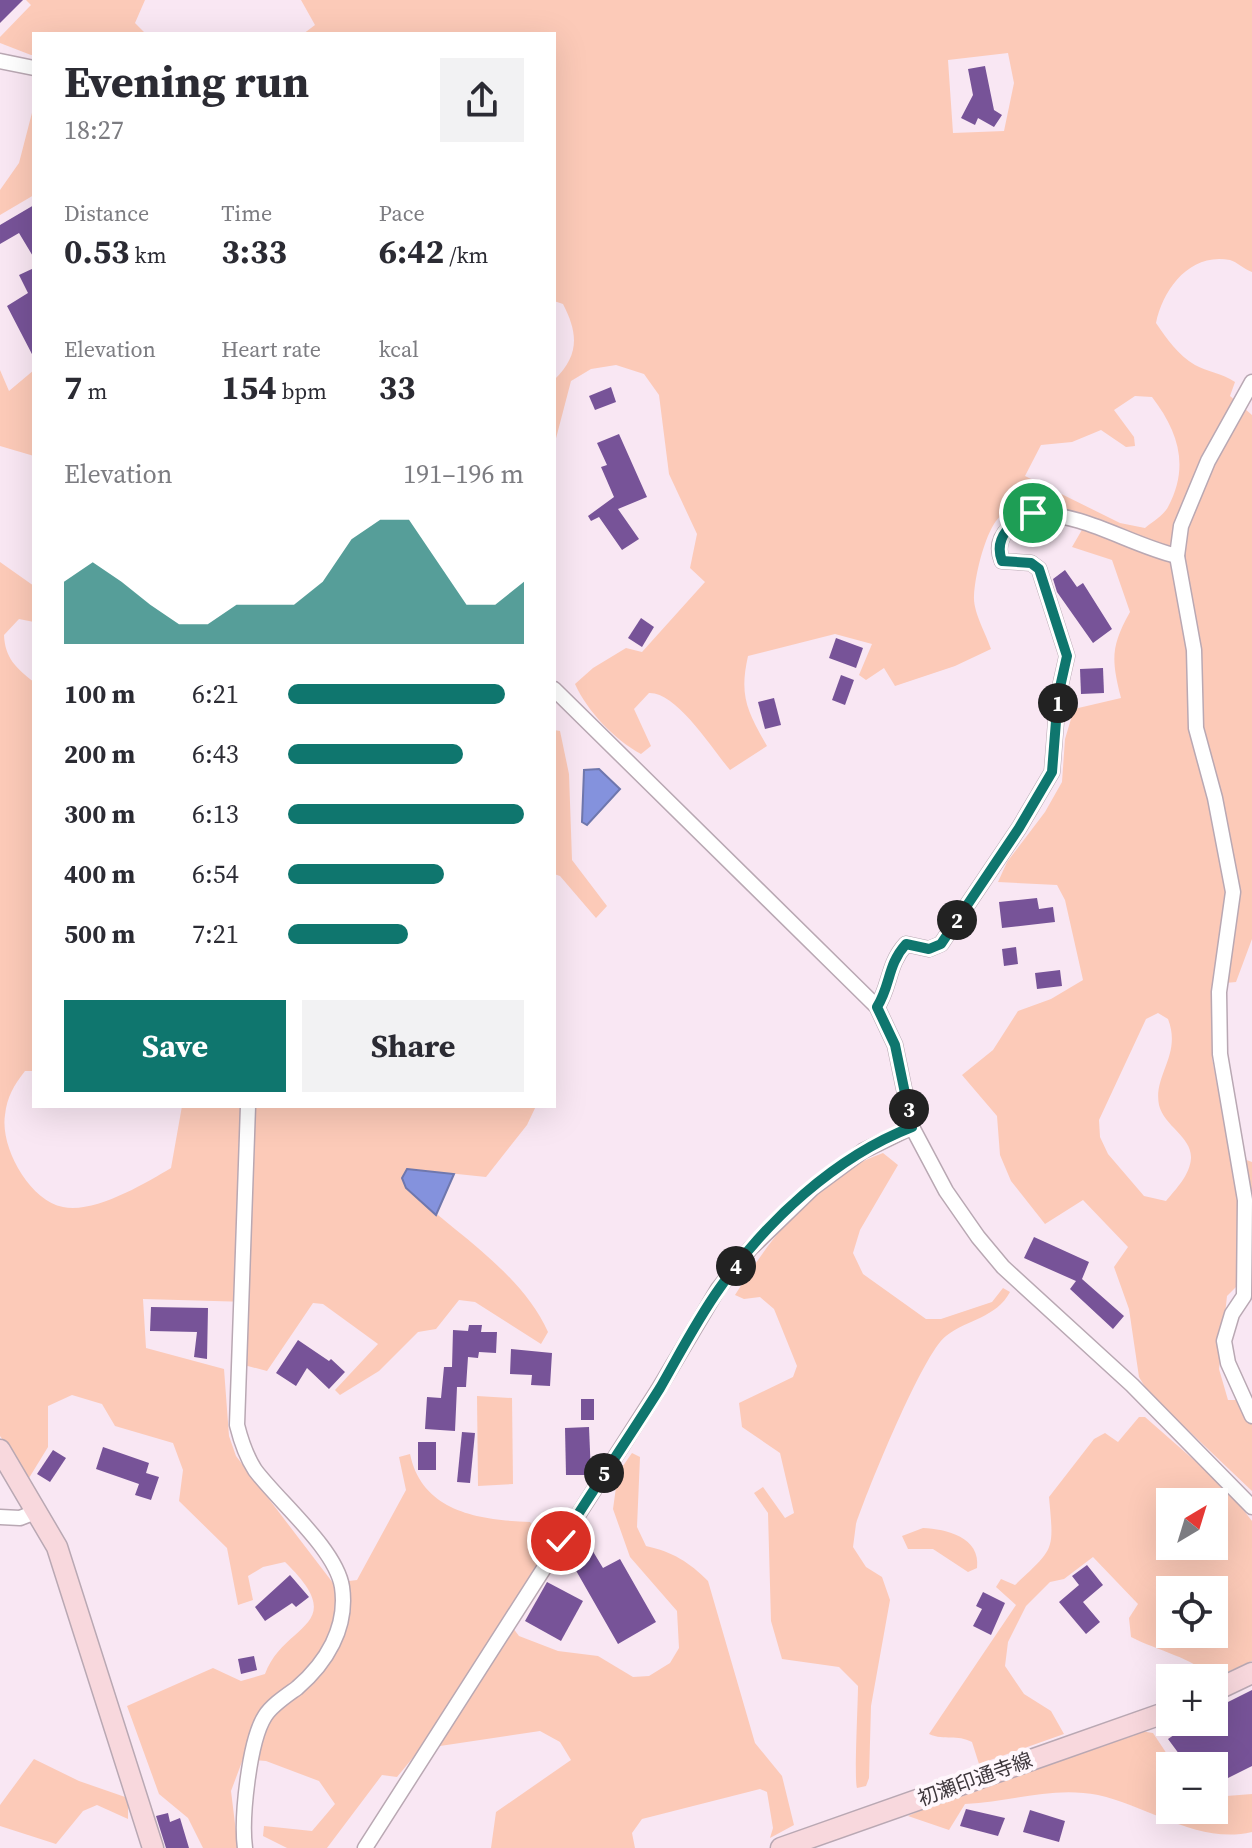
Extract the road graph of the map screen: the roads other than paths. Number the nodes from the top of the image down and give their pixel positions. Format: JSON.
{"nodes":[{"id":1,"x":0,"y":61,"type":"edge"},
{"id":2,"x":32,"y":68,"type":"edge"},
{"id":3,"x":1252,"y":382,"type":"edge"},
{"id":4,"x":1177,"y":556,"type":"junction"},
{"id":5,"x":556,"y":691,"type":"edge"},
{"id":6,"x":877,"y":1007,"type":"junction"},
{"id":7,"x":248,"y":1108,"type":"edge"},
{"id":8,"x":912,"y":1127,"type":"junction"},
{"id":9,"x":1248,"y":1293,"type":"edge"},
{"id":10,"x":1252,"y":1416,"type":"edge"},
{"id":11,"x":0,"y":1450,"type":"edge"},
{"id":12,"x":1252,"y":1507,"type":"edge"},
{"id":13,"x":38,"y":1511,"type":"junction"},
{"id":14,"x":0,"y":1517,"type":"edge"},
{"id":15,"x":1252,"y":1673,"type":"edge"},
{"id":16,"x":1228,"y":1684,"type":"edge"},
{"id":17,"x":1156,"y":1716,"type":"edge"},
{"id":18,"x":153,"y":1848,"type":"edge"},
{"id":19,"x":245,"y":1848,"type":"edge"},
{"id":20,"x":365,"y":1848,"type":"edge"},
{"id":21,"x":781,"y":1848,"type":"edge"}],
"edges":[{"from":1,"to":2,"type":"street"},
{"from":3,"to":4,"type":"street"},
{"from":4,"to":6,"type":"street"},
{"from":4,"to":9,"type":"street"},
{"from":5,"to":6,"type":"street"},
{"from":6,"to":8,"type":"street"},
{"from":7,"to":19,"type":"street"},
{"from":8,"to":12,"type":"street"},
{"from":8,"to":20,"type":"street"},
{"from":9,"to":10,"type":"street"},
{"from":11,"to":13,"type":"main road"},
{"from":13,"to":14,"type":"street"},
{"from":13,"to":18,"type":"main road"},
{"from":15,"to":16,"type":"main road"},
{"from":17,"to":21,"type":"main road","name":"初瀬印通寺線"}]}
